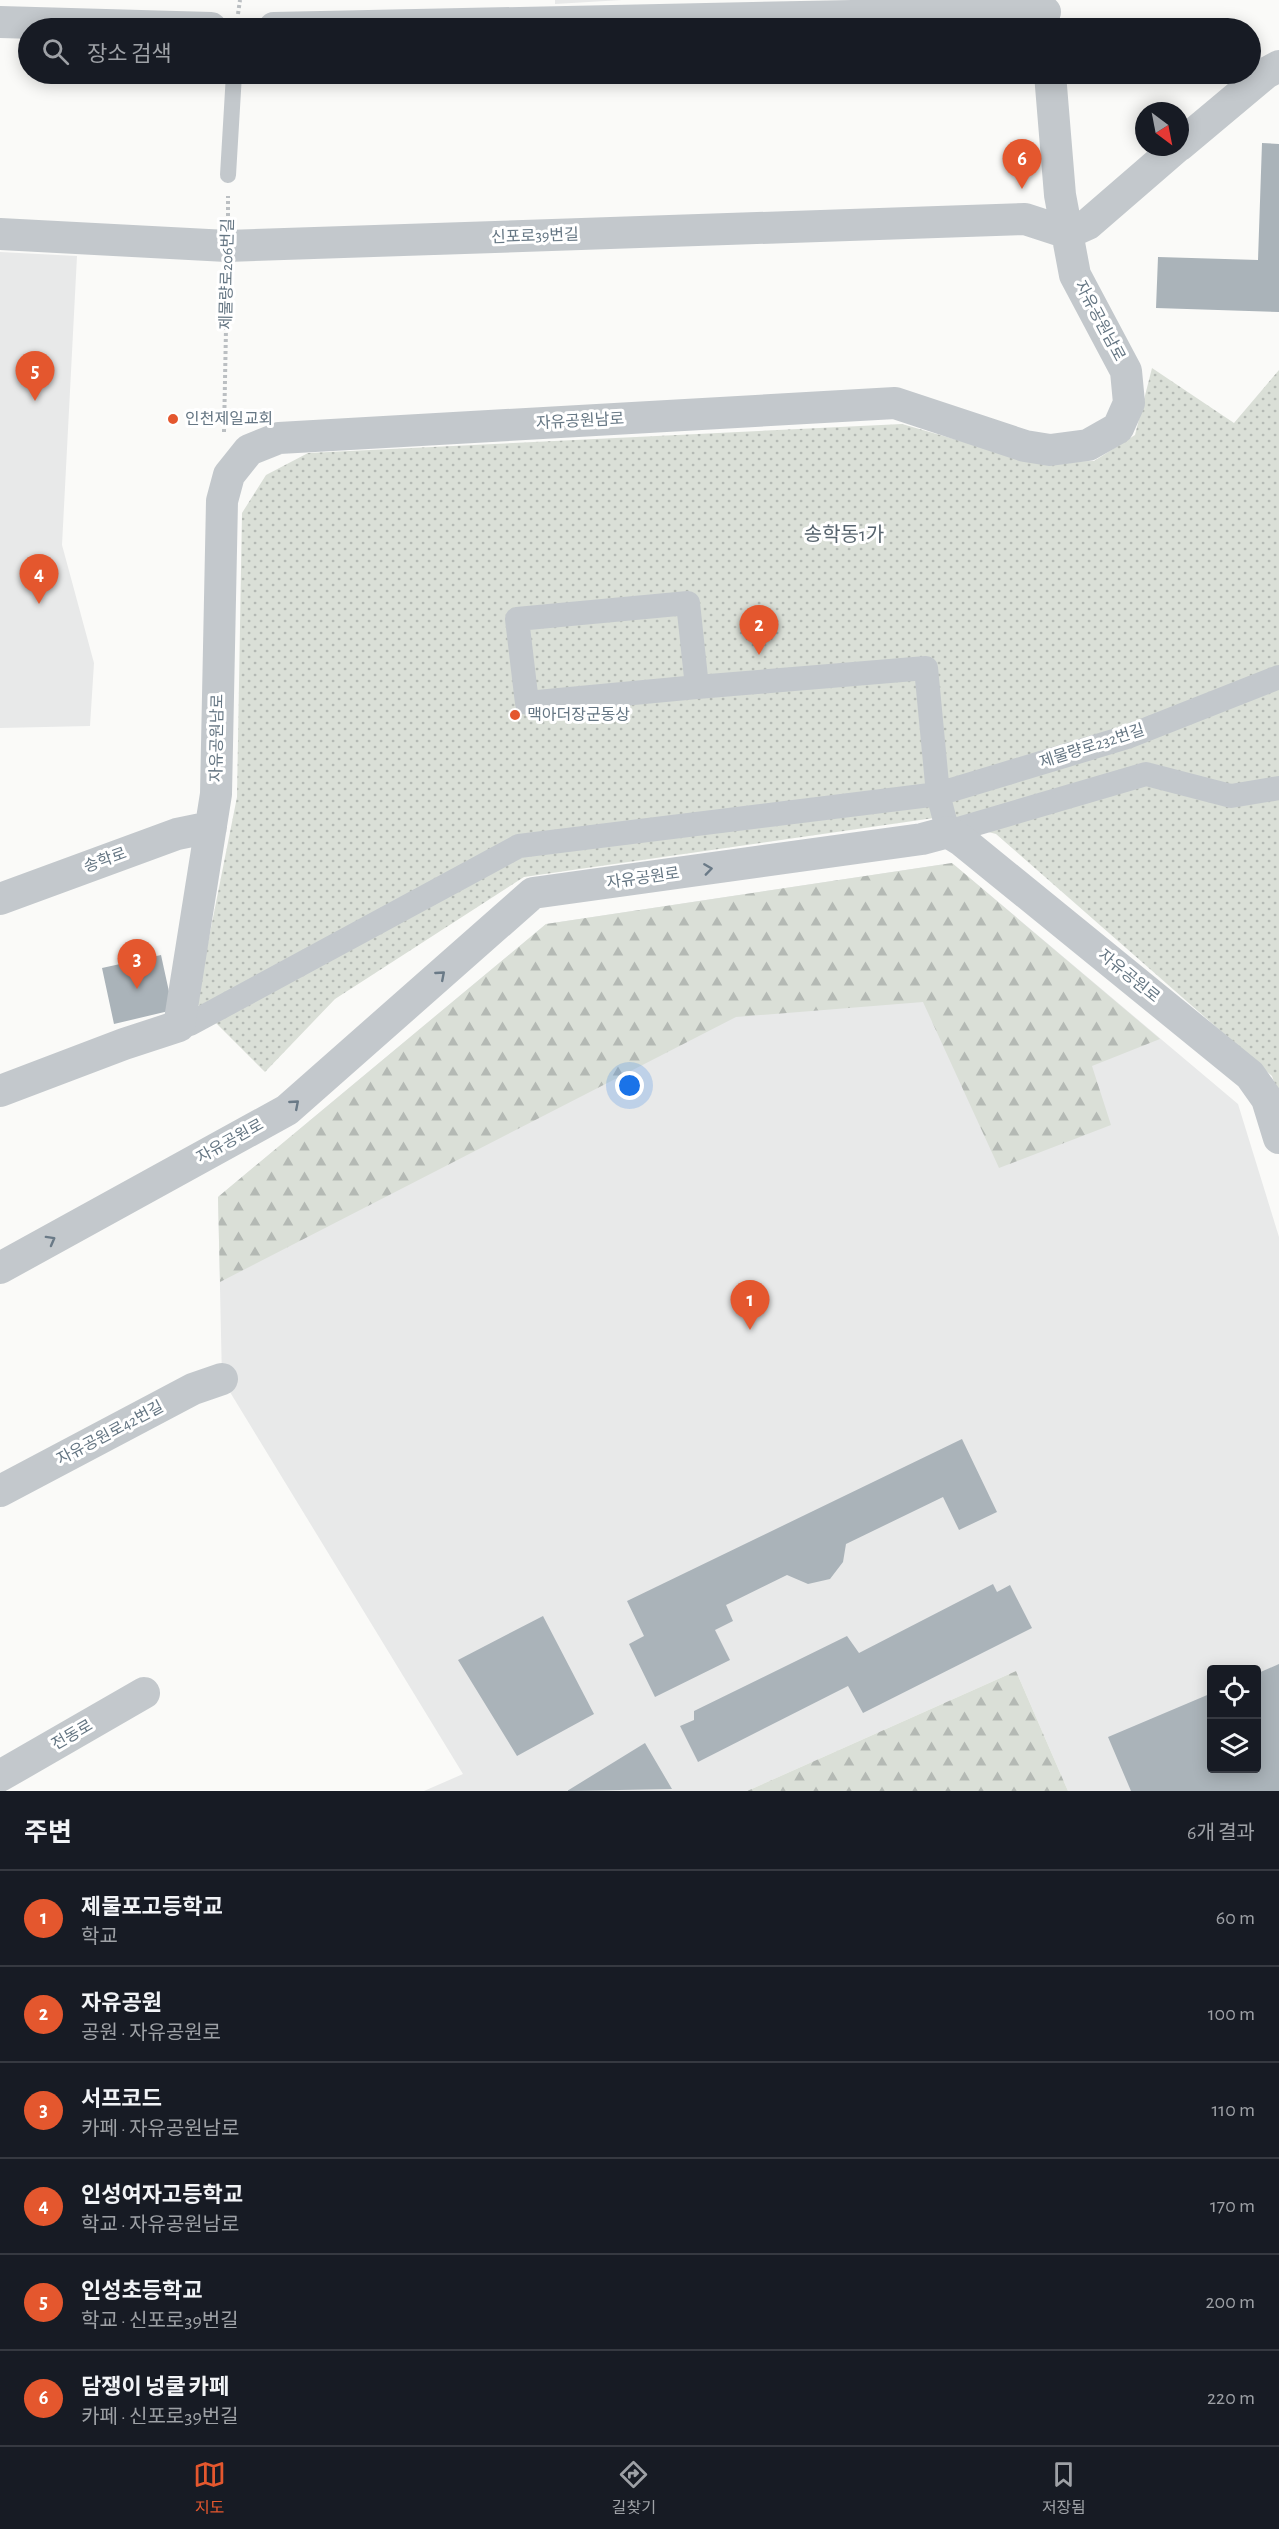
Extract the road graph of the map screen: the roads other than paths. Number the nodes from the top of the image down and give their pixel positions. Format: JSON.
{"nodes":[{"id":1,"x":1046,"y":14,"type":"edge"},
{"id":2,"x":825,"y":18,"type":"edge"},
{"id":3,"x":0,"y":22,"type":"edge"},
{"id":4,"x":18,"y":23,"type":"edge"},
{"id":5,"x":1279,"y":66,"type":"edge"},
{"id":6,"x":1261,"y":77,"type":"edge"},
{"id":7,"x":233,"y":84,"type":"edge"},
{"id":8,"x":1051,"y":84,"type":"edge"},
{"id":9,"x":1253,"y":84,"type":"edge"},
{"id":10,"x":1189,"y":138,"type":"edge"},
{"id":11,"x":1167,"y":156,"type":"edge"},
{"id":12,"x":228,"y":175,"type":"road end"},
{"id":13,"x":1068,"y":233,"type":"junction"},
{"id":14,"x":0,"y":234,"type":"edge"},
{"id":15,"x":1279,"y":677,"type":"edge"},
{"id":16,"x":697,"y":687,"type":"junction"},
{"id":17,"x":1279,"y":788,"type":"edge"},
{"id":18,"x":938,"y":794,"type":"junction"},
{"id":19,"x":211,"y":827,"type":"junction"},
{"id":20,"x":948,"y":832,"type":"junction"},
{"id":21,"x":0,"y":899,"type":"edge"},
{"id":22,"x":179,"y":1026,"type":"junction"},
{"id":23,"x":0,"y":1091,"type":"edge"},
{"id":24,"x":1279,"y":1138,"type":"edge"},
{"id":25,"x":0,"y":1268,"type":"edge"},
{"id":26,"x":222,"y":1379,"type":"dead end"},
{"id":27,"x":0,"y":1491,"type":"edge"},
{"id":28,"x":144,"y":1693,"type":"dead end"},
{"id":29,"x":0,"y":1776,"type":"edge"}],
"edges":[{"from":1,"to":2,"type":"street"},
{"from":3,"to":4,"type":"street"},
{"from":5,"to":6,"type":"street"},
{"from":7,"to":12,"type":"lane"},
{"from":8,"to":13,"type":"street","name":"자유공원남로"},
{"from":9,"to":10,"type":"street"},
{"from":11,"to":13,"type":"street"},
{"from":13,"to":14,"type":"street","name":"신포로39번길"},
{"from":13,"to":19,"type":"street","name":"자유공원남로"},
{"from":15,"to":18,"type":"street","name":"제물량로232번길"},
{"from":16,"to":16,"type":"street"},
{"from":16,"to":18,"type":"street"},
{"from":17,"to":20,"type":"street"},
{"from":18,"to":20,"type":"street"},
{"from":18,"to":22,"type":"street","name":"제물량로232번길"},
{"from":19,"to":21,"type":"street","name":"송학로"},
{"from":19,"to":22,"type":"street","name":"자유공원남로"},
{"from":20,"to":24,"type":"street","name":"자유공원로"},
{"from":25,"to":20,"type":"street","name":"자유공원로","one_way":true},
{"from":22,"to":23,"type":"street"},
{"from":26,"to":27,"type":"street","name":"자유공원로42번길"},
{"from":28,"to":29,"type":"street","name":"전동로"}]}
